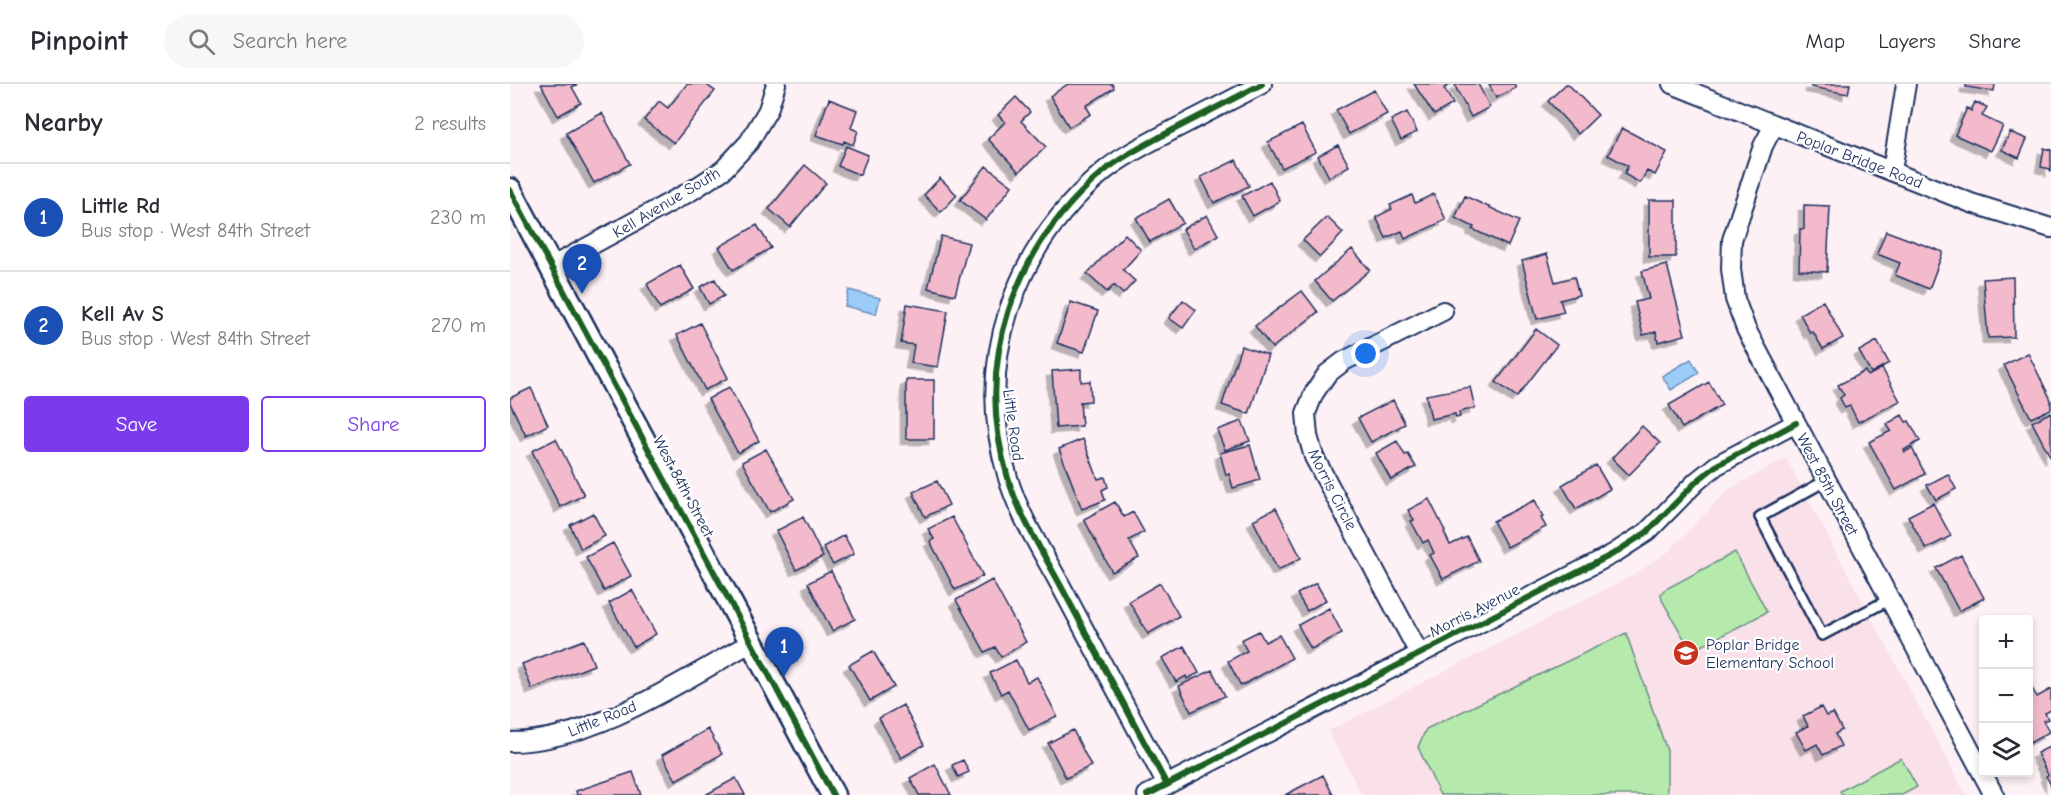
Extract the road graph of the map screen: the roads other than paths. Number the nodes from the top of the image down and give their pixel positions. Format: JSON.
{"nodes":[{"id":1,"x":776,"y":84,"type":"edge"},
{"id":2,"x":1262,"y":84,"type":"edge"},
{"id":3,"x":1672,"y":84,"type":"edge"},
{"id":4,"x":1906,"y":84,"type":"edge"},
{"id":5,"x":1774,"y":125,"type":"junction"},
{"id":6,"x":1892,"y":171,"type":"junction"},
{"id":7,"x":510,"y":190,"type":"edge"},
{"id":8,"x":2051,"y":228,"type":"edge"},
{"id":9,"x":551,"y":267,"type":"junction"},
{"id":10,"x":1443,"y":311,"type":"dead end"},
{"id":11,"x":1796,"y":423,"type":"junction"},
{"id":12,"x":1827,"y":480,"type":"junction"},
{"id":13,"x":1890,"y":599,"type":"junction"},
{"id":14,"x":752,"y":642,"type":"junction"},
{"id":15,"x":1419,"y":653,"type":"junction"},
{"id":16,"x":510,"y":742,"type":"edge"},
{"id":17,"x":1167,"y":785,"type":"junction"},
{"id":18,"x":833,"y":795,"type":"edge"},
{"id":19,"x":1147,"y":795,"type":"edge"},
{"id":20,"x":1994,"y":795,"type":"edge"}],
"edges":[{"from":1,"to":9,"type":"street","name":"Kell Avenue South"},
{"from":2,"to":17,"type":"street","name":"Little Road"},
{"from":3,"to":5,"type":"street","name":"Poplar Bridge Road"},
{"from":4,"to":6,"type":"street"},
{"from":5,"to":6,"type":"street","name":"Poplar Bridge Road"},
{"from":5,"to":11,"type":"street","name":"West 85th Street"},
{"from":6,"to":8,"type":"street","name":"Poplar Bridge Road"},
{"from":7,"to":9,"type":"street","name":"West 84th Street"},
{"from":9,"to":14,"type":"street","name":"West 84th Street"},
{"from":10,"to":15,"type":"street","name":"Morris Circle"},
{"from":11,"to":12,"type":"street","name":"West 85th Street"},
{"from":11,"to":15,"type":"street","name":"Morris Avenue"},
{"from":12,"to":13,"type":"street","name":"West 85th Street"},
{"from":12,"to":13,"type":"lane"},
{"from":13,"to":20,"type":"street","name":"West 85th Street"},
{"from":14,"to":16,"type":"street","name":"Little Road"},
{"from":14,"to":18,"type":"street","name":"West 84th Street"},
{"from":15,"to":17,"type":"street","name":"Morris Avenue"},
{"from":17,"to":19,"type":"street","name":"Morris Avenue"}]}
